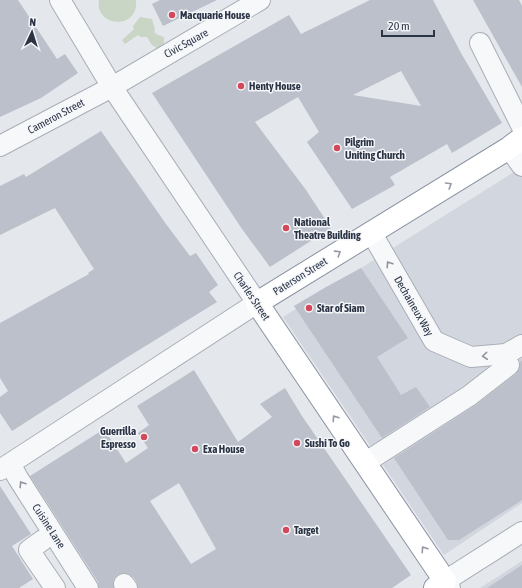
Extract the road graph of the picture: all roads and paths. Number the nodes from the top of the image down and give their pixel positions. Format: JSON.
{"nodes":[{"id":1,"x":60,"y":0,"type":"edge"},
{"id":2,"x":260,"y":0,"type":"edge"},
{"id":3,"x":480,"y":43,"type":"dead end"},
{"id":4,"x":112,"y":87,"type":"junction"},
{"id":5,"x":522,"y":127,"type":"edge"},
{"id":6,"x":516,"y":143,"type":"edge"},
{"id":7,"x":0,"y":146,"type":"edge"},
{"id":8,"x":522,"y":166,"type":"edge"},
{"id":9,"x":371,"y":232,"type":"junction"},
{"id":10,"x":257,"y":303,"type":"junction"},
{"id":11,"x":522,"y":345,"type":"edge"},
{"id":12,"x":509,"y":365,"type":"dead end"},
{"id":13,"x":366,"y":462,"type":"junction"},
{"id":14,"x":5,"y":467,"type":"edge"},
{"id":15,"x":522,"y":532,"type":"edge"},
{"id":16,"x":31,"y":549,"type":"dead end"},
{"id":17,"x":443,"y":586,"type":"edge"},
{"id":18,"x":56,"y":588,"type":"edge"},
{"id":19,"x":88,"y":588,"type":"edge"}],
"edges":[{"from":1,"to":4,"type":"street","name":"Charles Street"},
{"from":2,"to":4,"type":"street","name":"Civic Square"},
{"from":3,"to":5,"type":"street"},
{"from":4,"to":7,"type":"street","name":"Cameron Street"},
{"from":4,"to":10,"type":"street","name":"Charles Street"},
{"from":6,"to":8,"type":"street"},
{"from":9,"to":6,"type":"highway","name":"Paterson Street","one_way":true},
{"from":10,"to":9,"type":"highway","name":"Paterson Street","one_way":true},
{"from":11,"to":9,"type":"street","name":"Dechaineux Way","one_way":true},
{"from":13,"to":10,"type":"highway","name":"Charles Street","one_way":true},
{"from":10,"to":14,"type":"street","name":"Paterson Street"},
{"from":12,"to":13,"type":"street"},
{"from":17,"to":13,"type":"highway","name":"Charles Street","one_way":true},
{"from":19,"to":14,"type":"street","name":"Cuisine Lane","one_way":true},
{"from":15,"to":17,"type":"street"},
{"from":16,"to":18,"type":"street"}]}
